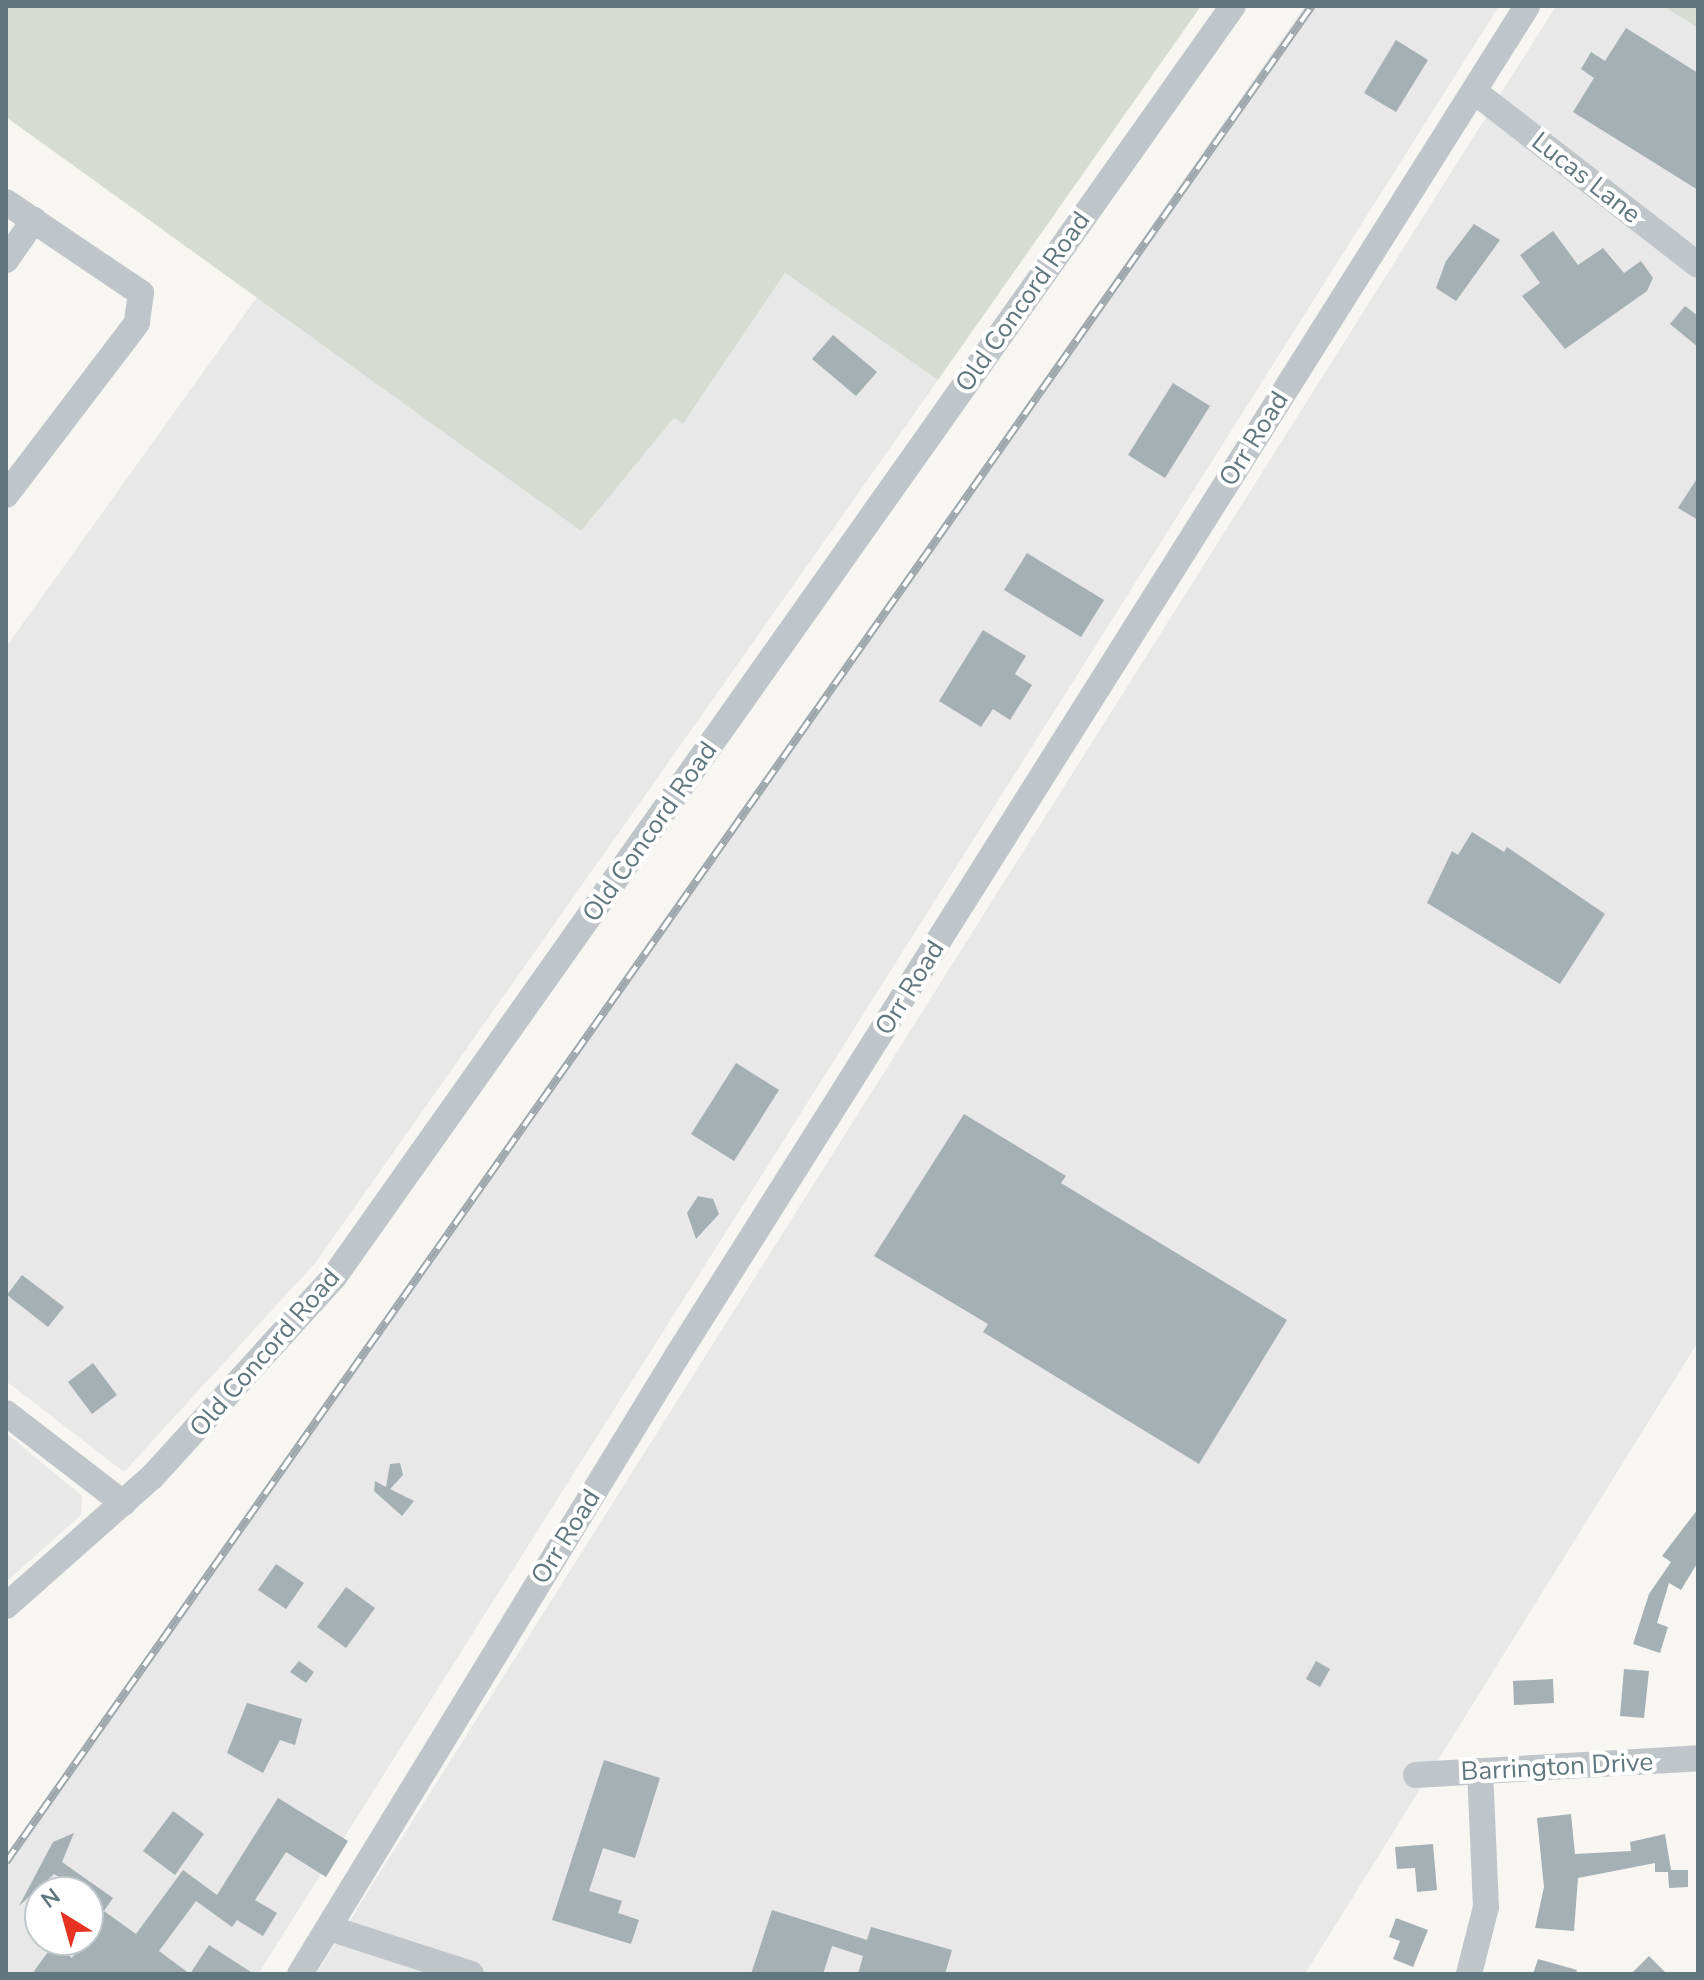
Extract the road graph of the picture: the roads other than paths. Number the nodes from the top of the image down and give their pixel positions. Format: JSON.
{"nodes":[{"id":1,"x":1233,"y":6,"type":"edge"},
{"id":2,"x":1527,"y":6,"type":"edge"},
{"id":3,"x":1475,"y":92,"type":"junction"},
{"id":4,"x":6,"y":202,"type":"edge"},
{"id":5,"x":34,"y":220,"type":"junction"},
{"id":6,"x":6,"y":260,"type":"edge"},
{"id":7,"x":1698,"y":265,"type":"edge"},
{"id":8,"x":6,"y":495,"type":"edge"},
{"id":9,"x":6,"y":1413,"type":"edge"},
{"id":10,"x":123,"y":1503,"type":"junction"},
{"id":11,"x":6,"y":1606,"type":"edge"},
{"id":12,"x":1698,"y":1758,"type":"edge"},
{"id":13,"x":1480,"y":1771,"type":"junction"},
{"id":14,"x":1416,"y":1775,"type":"dead end"},
{"id":15,"x":329,"y":1928,"type":"junction"},
{"id":16,"x":300,"y":1974,"type":"edge"},
{"id":17,"x":471,"y":1974,"type":"edge"},
{"id":18,"x":1469,"y":1974,"type":"edge"}],
"edges":[{"from":1,"to":10,"type":"street","name":"Old Concord Road"},
{"from":2,"to":3,"type":"street","name":"Orr Road"},
{"from":3,"to":7,"type":"street","name":"Lucas Lane"},
{"from":3,"to":15,"type":"street","name":"Orr Road"},
{"from":4,"to":5,"type":"street"},
{"from":5,"to":6,"type":"street"},
{"from":5,"to":8,"type":"street"},
{"from":9,"to":10,"type":"street"},
{"from":10,"to":11,"type":"street","name":"Old Concord Road"},
{"from":12,"to":13,"type":"street","name":"Barrington Drive"},
{"from":13,"to":14,"type":"street","name":"Barrington Drive"},
{"from":13,"to":18,"type":"street"},
{"from":15,"to":16,"type":"street","name":"Orr Road"},
{"from":15,"to":17,"type":"street"}]}
